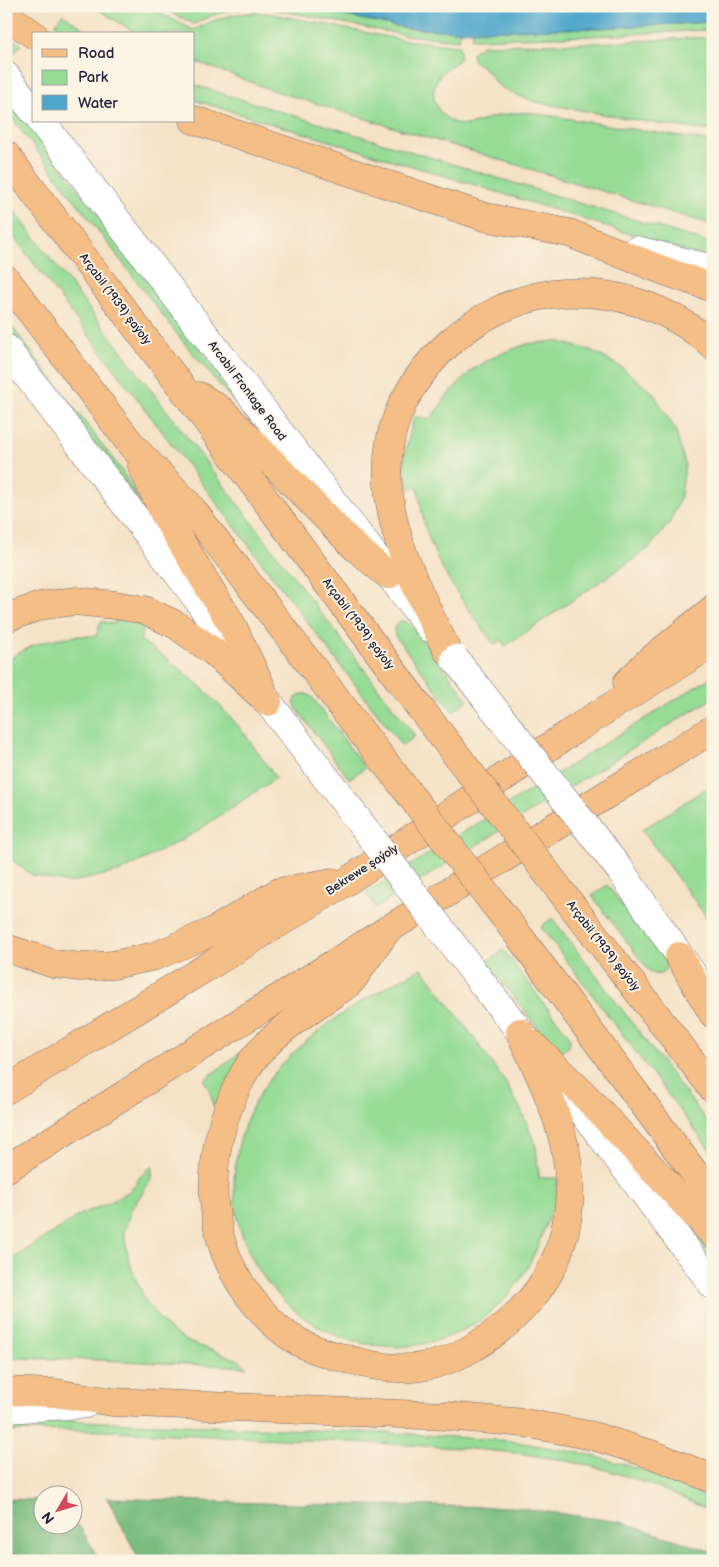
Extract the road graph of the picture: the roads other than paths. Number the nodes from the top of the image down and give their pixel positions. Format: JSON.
{"nodes":[{"id":1,"x":6,"y":15,"type":"edge"},
{"id":2,"x":32,"y":34,"type":"edge"},
{"id":3,"x":6,"y":76,"type":"edge"},
{"id":4,"x":32,"y":109,"type":"edge"},
{"id":5,"x":195,"y":120,"type":"edge"},
{"id":6,"x":42,"y":122,"type":"edge"},
{"id":7,"x":6,"y":156,"type":"edge"},
{"id":8,"x":568,"y":233,"type":"junction"},
{"id":9,"x":713,"y":270,"type":"edge"},
{"id":10,"x":6,"y":278,"type":"edge"},
{"id":11,"x":713,"y":288,"type":"edge"},
{"id":12,"x":713,"y":346,"type":"edge"},
{"id":13,"x":6,"y":348,"type":"edge"},
{"id":14,"x":180,"y":385,"type":"junction"},
{"id":15,"x":133,"y":447,"type":"junction"},
{"id":16,"x":388,"y":575,"type":"junction"},
{"id":17,"x":713,"y":609,"type":"edge"},
{"id":18,"x":6,"y":618,"type":"edge"},
{"id":19,"x":713,"y":643,"type":"edge"},
{"id":20,"x":451,"y":654,"type":"junction"},
{"id":21,"x":268,"y":702,"type":"junction"},
{"id":22,"x":591,"y":719,"type":"junction"},
{"id":23,"x":713,"y":729,"type":"edge"},
{"id":24,"x":713,"y":745,"type":"edge"},
{"id":25,"x":634,"y":778,"type":"junction"},
{"id":26,"x":349,"y":880,"type":"junction"},
{"id":27,"x":387,"y":930,"type":"junction"},
{"id":28,"x":6,"y":948,"type":"edge"},
{"id":29,"x":679,"y":956,"type":"junction"},
{"id":30,"x":713,"y":985,"type":"edge"},
{"id":31,"x":713,"y":1002,"type":"edge"},
{"id":32,"x":713,"y":1014,"type":"edge"},
{"id":33,"x":520,"y":1032,"type":"junction"},
{"id":34,"x":713,"y":1089,"type":"edge"},
{"id":35,"x":6,"y":1090,"type":"edge"},
{"id":36,"x":6,"y":1169,"type":"edge"},
{"id":37,"x":713,"y":1198,"type":"edge"},
{"id":38,"x":713,"y":1234,"type":"edge"},
{"id":39,"x":713,"y":1285,"type":"edge"},
{"id":40,"x":6,"y":1391,"type":"edge"},
{"id":41,"x":112,"y":1402,"type":"junction"},
{"id":42,"x":6,"y":1409,"type":"edge"},
{"id":43,"x":713,"y":1479,"type":"edge"}],
"edges":[{"from":1,"to":2,"type":"main road"},
{"from":3,"to":4,"type":"street"},
{"from":5,"to":8,"type":"main road"},
{"from":6,"to":16,"type":"street","name":"Arcabil Frontage Road"},
{"from":7,"to":14,"type":"main road","name":"Arçabil (1939) şaýoly"},
{"from":8,"to":9,"type":"street"},
{"from":8,"to":11,"type":"main road"},
{"from":10,"to":15,"type":"main road"},
{"from":12,"to":20,"type":"main road"},
{"from":13,"to":21,"type":"street"},
{"from":14,"to":16,"type":"main road"},
{"from":14,"to":34,"type":"main road","name":"Arçabil (1939) şaýoly","bridge":true},
{"from":15,"to":21,"type":"main road"},
{"from":15,"to":37,"type":"main road","bridge":true},
{"from":16,"to":20,"type":"street","name":"Arcabil Frontage Road"},
{"from":17,"to":22,"type":"main road"},
{"from":18,"to":21,"type":"main road"},
{"from":19,"to":22,"type":"main road","name":"Bekrewe şaýoly"},
{"from":20,"to":29,"type":"street","name":"Arcabil Frontage Road","bridge":true},
{"from":21,"to":33,"type":"street","bridge":true},
{"from":22,"to":26,"type":"main road","name":"Bekrewe şaýoly"},
{"from":23,"to":25,"type":"main road"},
{"from":24,"to":25,"type":"main road"},
{"from":25,"to":27,"type":"main road"},
{"from":26,"to":28,"type":"main road"},
{"from":26,"to":35,"type":"main road","name":"Bekrewe şaýoly"},
{"from":27,"to":33,"type":"main road"},
{"from":27,"to":36,"type":"main road"},
{"from":29,"to":30,"type":"main road"},
{"from":29,"to":31,"type":"street","name":"Arcabil Frontage Road"},
{"from":29,"to":32,"type":"main road"},
{"from":33,"to":38,"type":"main road"},
{"from":33,"to":39,"type":"street"},
{"from":40,"to":41,"type":"main road"},
{"from":41,"to":42,"type":"street"},
{"from":41,"to":43,"type":"main road"}]}
